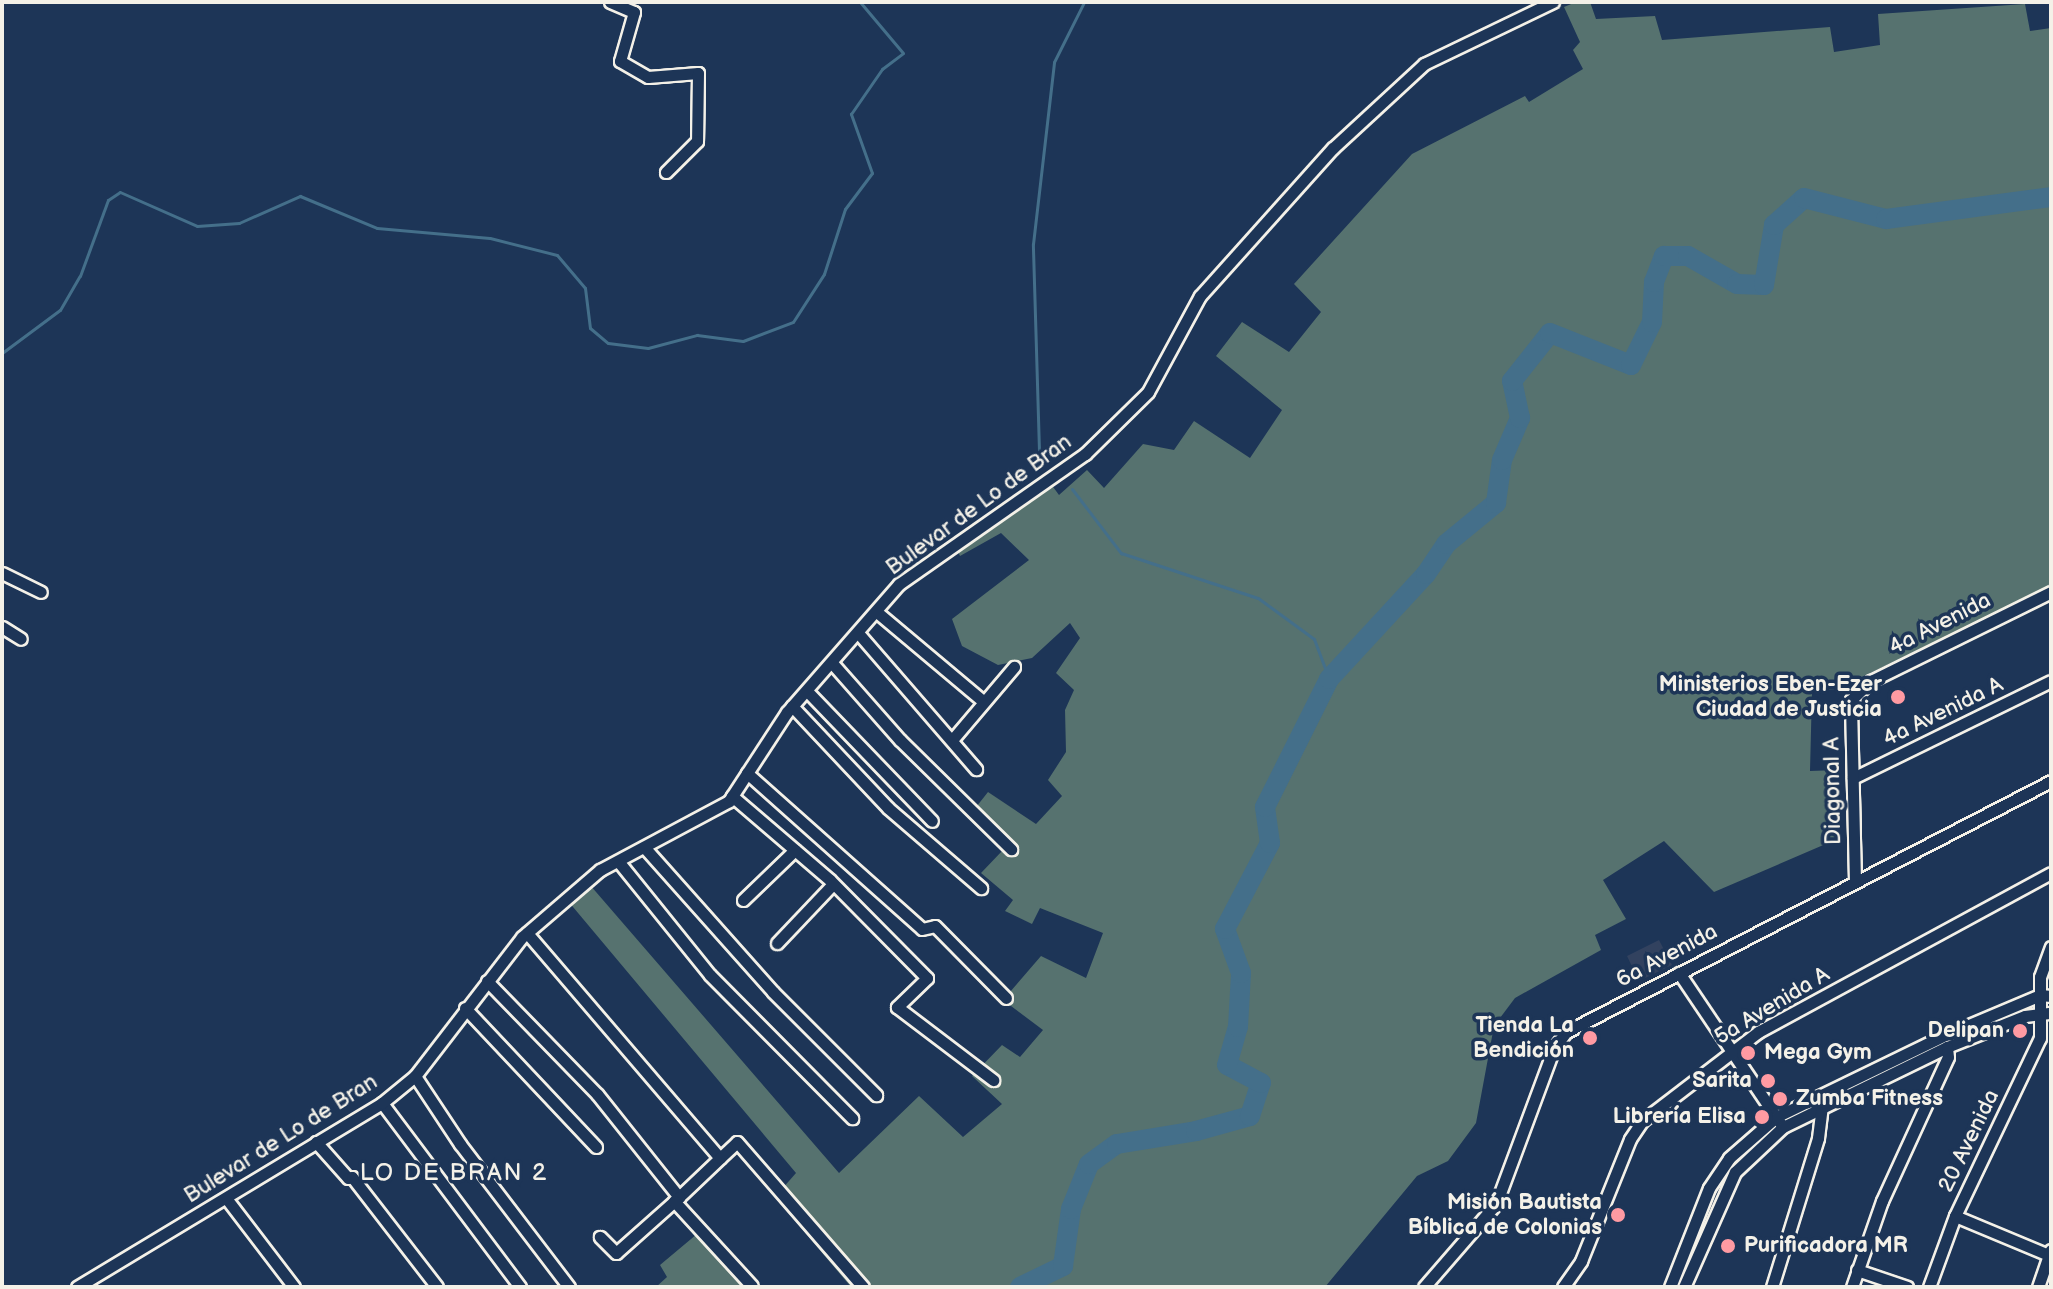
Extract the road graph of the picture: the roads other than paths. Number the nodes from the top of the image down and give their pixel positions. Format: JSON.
{"nodes":[{"id":1,"x":610,"y":2,"type":"edge"},
{"id":2,"x":1553,"y":2,"type":"edge"},
{"id":3,"x":666,"y":172,"type":"dead end"},
{"id":4,"x":2,"y":573,"type":"edge"},
{"id":5,"x":41,"y":592,"type":"dead end"},
{"id":6,"x":2051,"y":592,"type":"edge"},
{"id":7,"x":878,"y":613,"type":"junction"},
{"id":8,"x":2,"y":627,"type":"edge"},
{"id":9,"x":859,"y":634,"type":"junction"},
{"id":10,"x":21,"y":639,"type":"dead end"},
{"id":11,"x":832,"y":663,"type":"junction"},
{"id":12,"x":1014,"y":667,"type":"dead end"},
{"id":13,"x":2051,"y":681,"type":"edge"},
{"id":14,"x":807,"y":691,"type":"junction"},
{"id":15,"x":1851,"y":700,"type":"joint"},
{"id":16,"x":984,"y":702,"type":"junction"},
{"id":17,"x":792,"y":706,"type":"junction"},
{"id":18,"x":952,"y":740,"type":"junction"},
{"id":19,"x":976,"y":769,"type":"dead end"},
{"id":20,"x":747,"y":773,"type":"junction"},
{"id":21,"x":1853,"y":778,"type":"junction"},
{"id":22,"x":2051,"y":781,"type":"edge"},
{"id":23,"x":732,"y":796,"type":"junction"},
{"id":24,"x":932,"y":821,"type":"dead end"},
{"id":25,"x":644,"y":847,"type":"junction"},
{"id":26,"x":1011,"y":849,"type":"dead end"},
{"id":27,"x":795,"y":850,"type":"junction"},
{"id":28,"x":618,"y":861,"type":"junction"},
{"id":29,"x":2051,"y":873,"type":"edge"},
{"id":30,"x":1855,"y":881,"type":"junction"},
{"id":31,"x":833,"y":884,"type":"junction"},
{"id":32,"x":981,"y":888,"type":"dead end"},
{"id":33,"x":743,"y":900,"type":"dead end"},
{"id":34,"x":527,"y":933,"type":"junction"},
{"id":35,"x":777,"y":943,"type":"dead end"},
{"id":36,"x":2051,"y":947,"type":"edge"},
{"id":37,"x":1679,"y":973,"type":"junction"},
{"id":38,"x":487,"y":981,"type":"junction"},
{"id":39,"x":2045,"y":996,"type":"edge"},
{"id":40,"x":1006,"y":998,"type":"dead end"},
{"id":41,"x":465,"y":1008,"type":"junction"},
{"id":42,"x":2046,"y":1012,"type":"edge"},
{"id":43,"x":1947,"y":1047,"type":"junction"},
{"id":44,"x":1731,"y":1051,"type":"junction"},
{"id":45,"x":415,"y":1076,"type":"junction"},
{"id":46,"x":993,"y":1080,"type":"dead end"},
{"id":47,"x":876,"y":1095,"type":"dead end"},
{"id":48,"x":382,"y":1103,"type":"junction"},
{"id":49,"x":1822,"y":1105,"type":"junction"},
{"id":50,"x":852,"y":1118,"type":"dead end"},
{"id":51,"x":1779,"y":1122,"type":"junction"},
{"id":52,"x":316,"y":1142,"type":"junction"},
{"id":53,"x":596,"y":1147,"type":"dead end"},
{"id":54,"x":720,"y":1158,"type":"junction"},
{"id":55,"x":226,"y":1198,"type":"junction"},
{"id":56,"x":677,"y":1199,"type":"junction"},
{"id":57,"x":1955,"y":1216,"type":"junction"},
{"id":58,"x":600,"y":1237,"type":"dead end"},
{"id":59,"x":2050,"y":1253,"type":"edge"},
{"id":60,"x":1857,"y":1270,"type":"junction"},
{"id":61,"x":752,"y":1286,"type":"edge"},
{"id":62,"x":77,"y":1287,"type":"edge"},
{"id":63,"x":294,"y":1287,"type":"edge"},
{"id":64,"x":437,"y":1287,"type":"edge"},
{"id":65,"x":520,"y":1287,"type":"edge"},
{"id":66,"x":569,"y":1287,"type":"edge"},
{"id":67,"x":863,"y":1287,"type":"edge"},
{"id":68,"x":1424,"y":1287,"type":"edge"},
{"id":69,"x":1563,"y":1287,"type":"edge"},
{"id":70,"x":1670,"y":1287,"type":"edge"},
{"id":71,"x":1684,"y":1287,"type":"edge"},
{"id":72,"x":1772,"y":1287,"type":"edge"},
{"id":73,"x":1852,"y":1287,"type":"edge"},
{"id":74,"x":1907,"y":1287,"type":"edge"},
{"id":75,"x":1929,"y":1287,"type":"edge"},
{"id":76,"x":2038,"y":1287,"type":"edge"}],
"edges":[{"from":1,"to":3,"type":"street"},
{"from":2,"to":7,"type":"street","name":"Bulevar de Lo de Bran"},
{"from":4,"to":5,"type":"street"},
{"from":6,"to":15,"type":"street","name":"4a Avenida"},
{"from":7,"to":9,"type":"street","name":"Bulevar de Lo de Bran"},
{"from":7,"to":16,"type":"street"},
{"from":8,"to":10,"type":"street"},
{"from":9,"to":11,"type":"street","name":"Bulevar de Lo de Bran"},
{"from":9,"to":18,"type":"street"},
{"from":11,"to":14,"type":"street","name":"Bulevar de Lo de Bran"},
{"from":11,"to":26,"type":"street"},
{"from":12,"to":16,"type":"street"},
{"from":13,"to":21,"type":"street","name":"4a Avenida A"},
{"from":14,"to":17,"type":"street","name":"Bulevar de Lo de Bran"},
{"from":14,"to":24,"type":"street"},
{"from":15,"to":21,"type":"street","name":"Diagonal A"},
{"from":16,"to":18,"type":"street"},
{"from":17,"to":20,"type":"street","name":"Bulevar de Lo de Bran"},
{"from":17,"to":32,"type":"street"},
{"from":18,"to":19,"type":"street"},
{"from":20,"to":23,"type":"street","name":"Bulevar de Lo de Bran"},
{"from":20,"to":40,"type":"street"},
{"from":21,"to":30,"type":"street","name":"Diagonal A"},
{"from":22,"to":30,"type":"street","name":"6a Avenida"},
{"from":23,"to":25,"type":"street","name":"Bulevar de Lo de Bran"},
{"from":23,"to":27,"type":"street"},
{"from":25,"to":28,"type":"street","name":"Bulevar de Lo de Bran"},
{"from":25,"to":47,"type":"street"},
{"from":27,"to":31,"type":"street"},
{"from":27,"to":33,"type":"street"},
{"from":28,"to":34,"type":"street","name":"Bulevar de Lo de Bran"},
{"from":28,"to":50,"type":"street"},
{"from":29,"to":44,"type":"street","name":"5a Avenida A"},
{"from":30,"to":37,"type":"street","name":"6a Avenida"},
{"from":31,"to":35,"type":"street"},
{"from":31,"to":46,"type":"street"},
{"from":34,"to":38,"type":"street","name":"Bulevar de Lo de Bran"},
{"from":34,"to":54,"type":"street"},
{"from":36,"to":39,"type":"street","name":"20 Avenida"},
{"from":37,"to":44,"type":"street"},
{"from":37,"to":68,"type":"street","name":"6a Avenida"},
{"from":38,"to":41,"type":"street","name":"Bulevar de Lo de Bran"},
{"from":38,"to":56,"type":"street"},
{"from":39,"to":42,"type":"street","name":"20 Avenida"},
{"from":39,"to":51,"type":"street"},
{"from":41,"to":45,"type":"street","name":"Bulevar de Lo de Bran"},
{"from":41,"to":53,"type":"street"},
{"from":42,"to":43,"type":"street"},
{"from":42,"to":57,"type":"street","name":"20 Avenida"},
{"from":43,"to":49,"type":"street"},
{"from":43,"to":60,"type":"street"},
{"from":44,"to":51,"type":"street"},
{"from":44,"to":69,"type":"street","name":"5a Avenida A"},
{"from":45,"to":48,"type":"street","name":"Bulevar de Lo de Bran"},
{"from":45,"to":66,"type":"street"},
{"from":48,"to":52,"type":"street","name":"Bulevar de Lo de Bran"},
{"from":48,"to":65,"type":"street"},
{"from":49,"to":51,"type":"street"},
{"from":49,"to":72,"type":"street"},
{"from":51,"to":70,"type":"street"},
{"from":51,"to":71,"type":"street"},
{"from":52,"to":55,"type":"street","name":"Bulevar de Lo de Bran"},
{"from":52,"to":64,"type":"street"},
{"from":54,"to":56,"type":"street"},
{"from":54,"to":67,"type":"street"},
{"from":55,"to":62,"type":"street","name":"Bulevar de Lo de Bran"},
{"from":55,"to":63,"type":"street"},
{"from":56,"to":58,"type":"street"},
{"from":56,"to":61,"type":"street"},
{"from":57,"to":59,"type":"street"},
{"from":57,"to":75,"type":"street","name":"20 Avenida"},
{"from":59,"to":76,"type":"street"},
{"from":60,"to":73,"type":"street"},
{"from":60,"to":74,"type":"street"}]}
